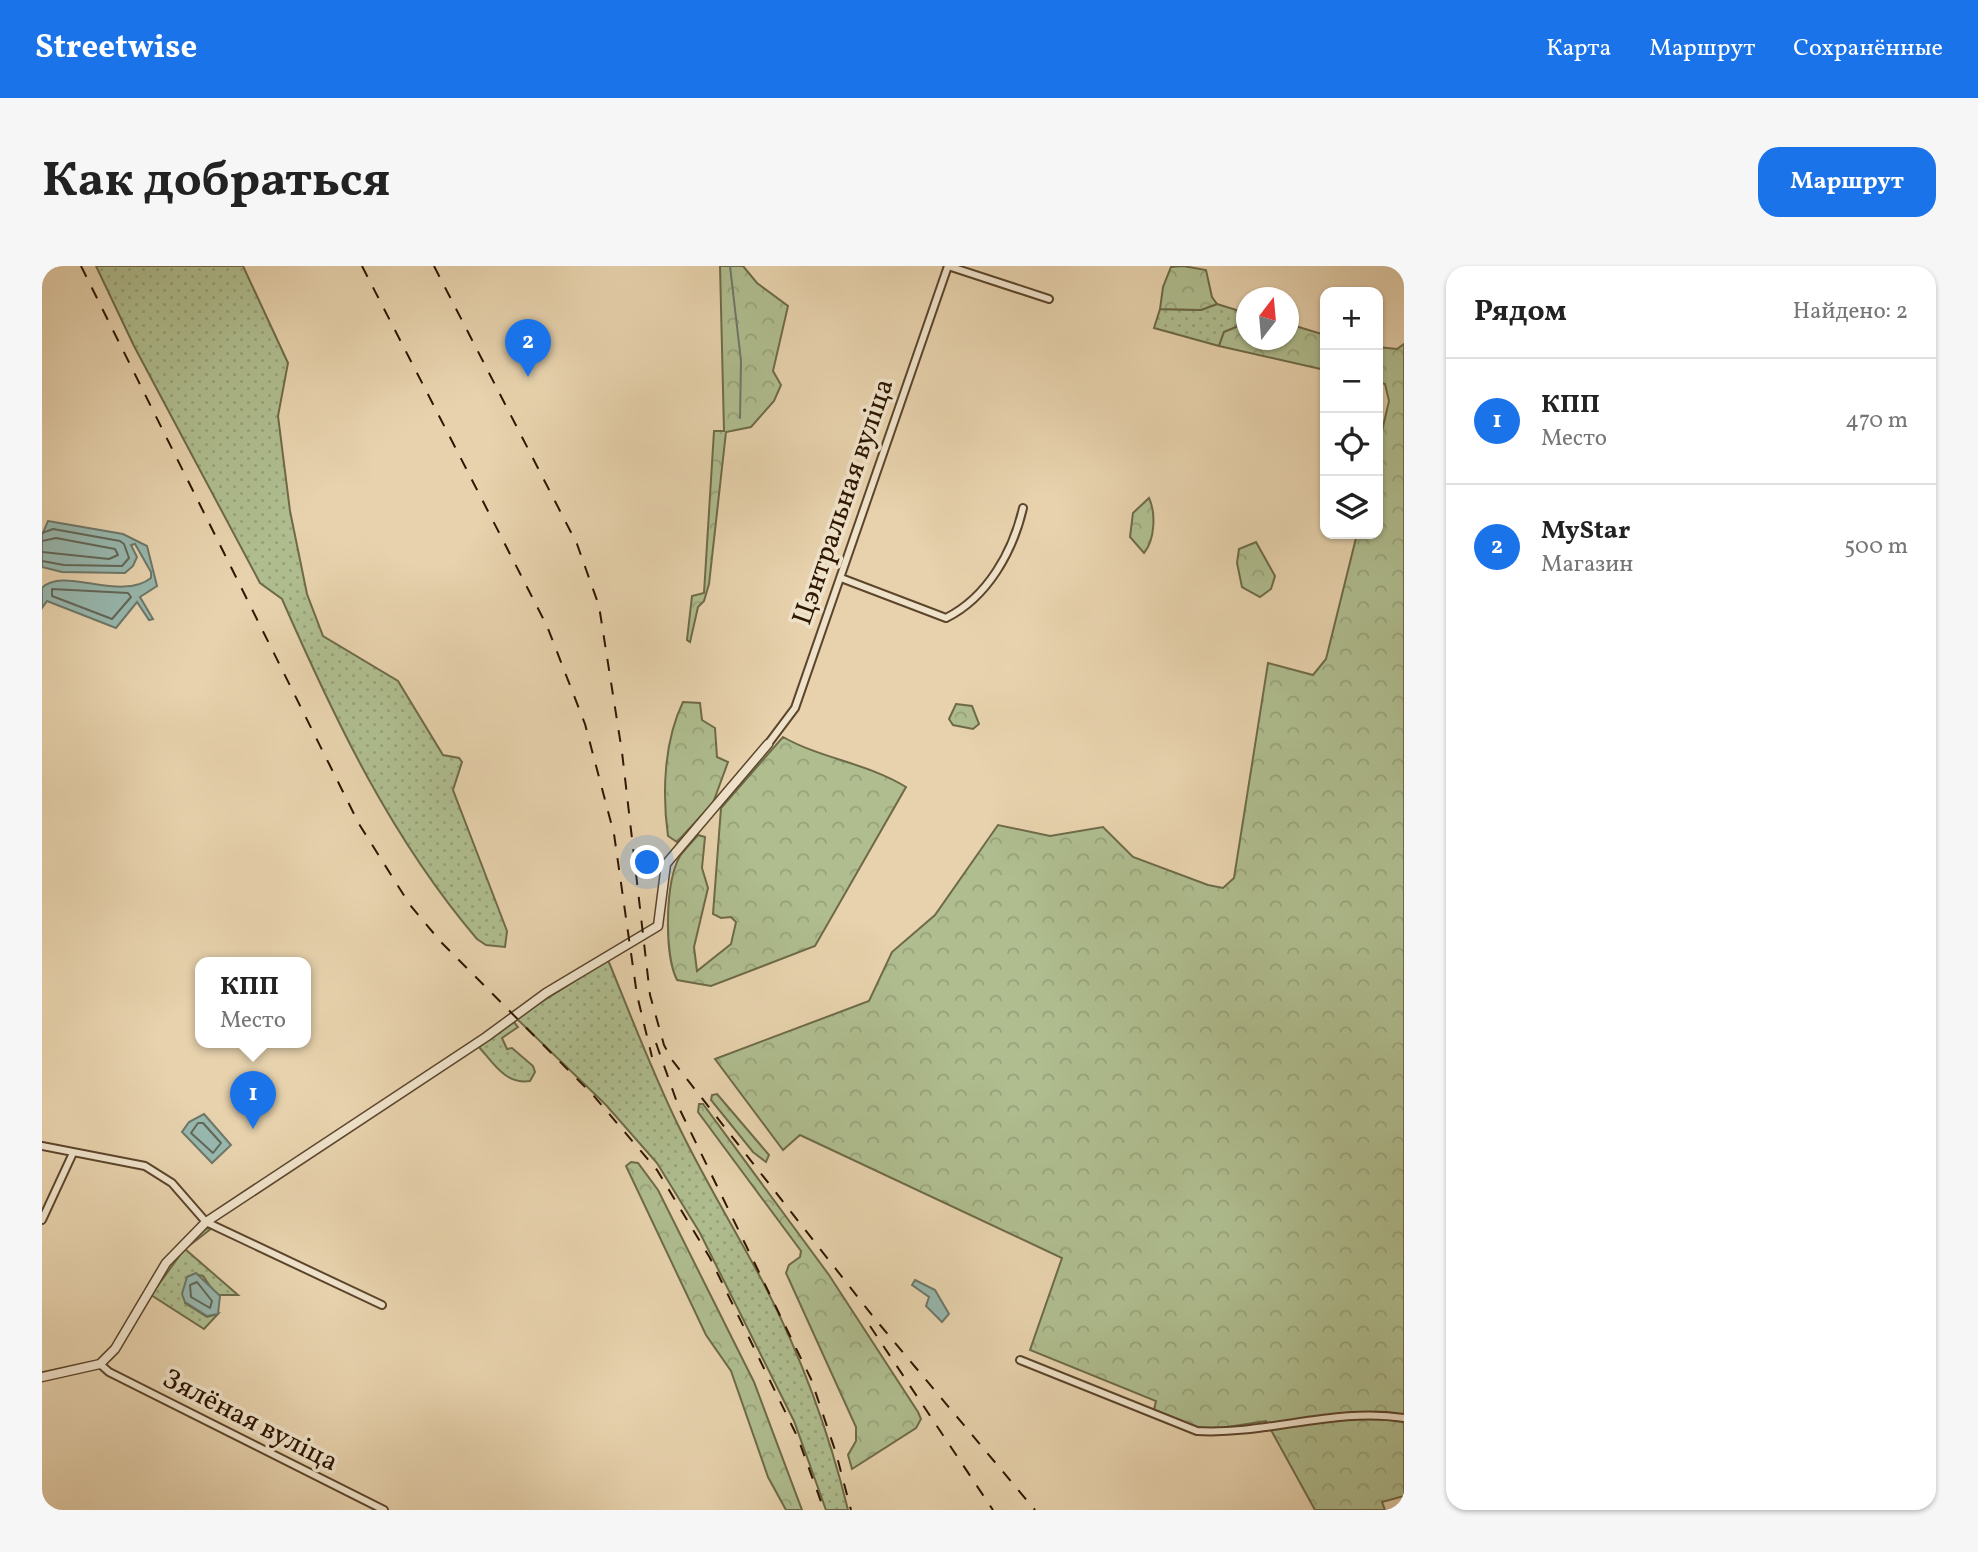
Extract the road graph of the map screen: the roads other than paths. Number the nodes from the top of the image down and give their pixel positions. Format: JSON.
{"nodes":[{"id":1,"x":948,"y":266,"type":"edge"},
{"id":2,"x":1049,"y":299,"type":"dead end"},
{"id":3,"x":1023,"y":508,"type":"dead end"},
{"id":4,"x":841,"y":578,"type":"junction"},
{"id":5,"x":768,"y":744,"type":"joint"},
{"id":6,"x":42,"y":1146,"type":"edge"},
{"id":7,"x":73,"y":1153,"type":"junction"},
{"id":8,"x":42,"y":1220,"type":"edge"},
{"id":9,"x":206,"y":1222,"type":"junction"},
{"id":10,"x":382,"y":1305,"type":"dead end"},
{"id":11,"x":1020,"y":1360,"type":"dead end"},
{"id":12,"x":100,"y":1364,"type":"junction"},
{"id":13,"x":42,"y":1377,"type":"edge"},
{"id":14,"x":1404,"y":1418,"type":"edge"},
{"id":15,"x":384,"y":1510,"type":"edge"}],
"edges":[{"from":1,"to":2,"type":"street"},
{"from":1,"to":4,"type":"street","name":"Цэнтральная вуліца"},
{"from":3,"to":4,"type":"street"},
{"from":4,"to":5,"type":"street","name":"Цэнтральная вуліца"},
{"from":5,"to":9,"type":"street"},
{"from":6,"to":7,"type":"street"},
{"from":7,"to":8,"type":"street"},
{"from":7,"to":9,"type":"street"},
{"from":9,"to":10,"type":"street"},
{"from":9,"to":12,"type":"street"},
{"from":11,"to":14,"type":"street"},
{"from":12,"to":13,"type":"street"},
{"from":12,"to":15,"type":"street","name":"Зялёная вуліца"}]}
